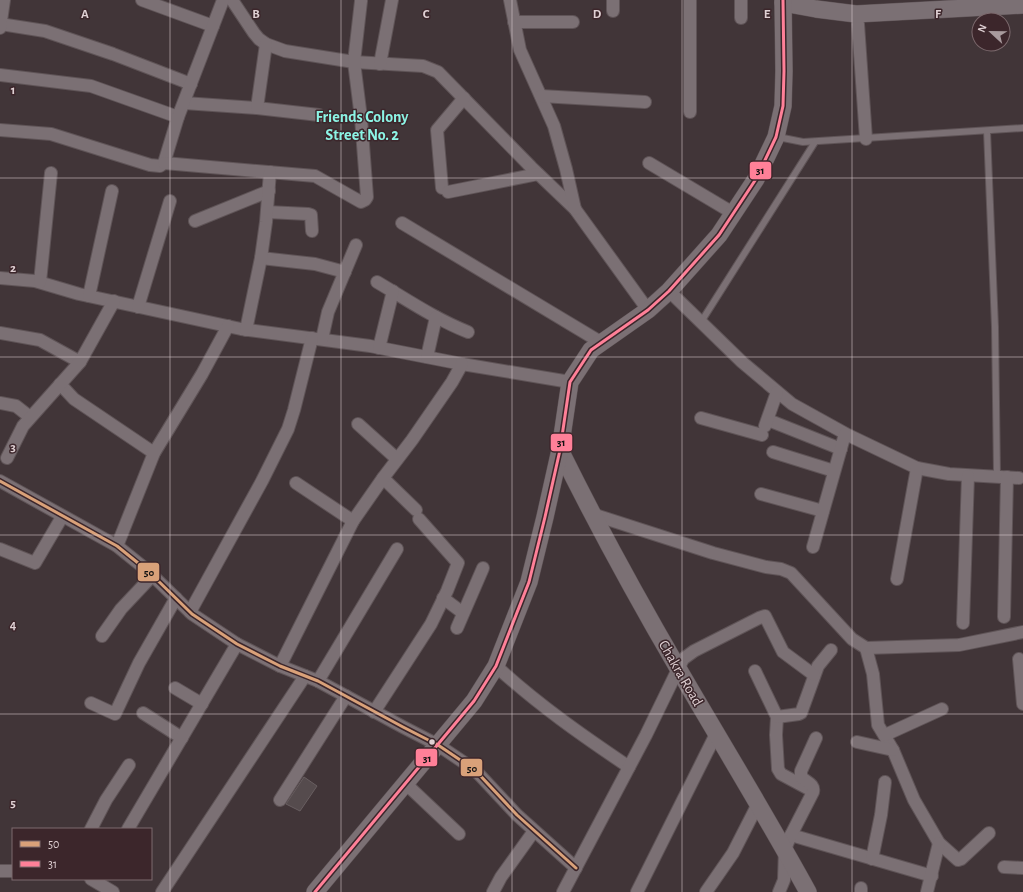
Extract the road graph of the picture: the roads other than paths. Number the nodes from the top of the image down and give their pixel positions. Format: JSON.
{"nodes":[{"id":1,"x":4,"y":0,"type":"edge"},
{"id":2,"x":142,"y":0,"type":"edge"},
{"id":3,"x":223,"y":0,"type":"edge"},
{"id":4,"x":232,"y":0,"type":"edge"},
{"id":5,"x":392,"y":0,"type":"edge"},
{"id":6,"x":510,"y":0,"type":"edge"},
{"id":7,"x":690,"y":0,"type":"edge"},
{"id":8,"x":741,"y":0,"type":"edge"},
{"id":9,"x":361,"y":1,"type":"dead end"},
{"id":10,"x":783,"y":1,"type":"edge"},
{"id":11,"x":1023,"y":5,"type":"edge"},
{"id":12,"x":741,"y":18,"type":"dead end"},
{"id":13,"x":514,"y":22,"type":"junction"},
{"id":14,"x":573,"y":22,"type":"dead end"},
{"id":15,"x":0,"y":24,"type":"edge"},
{"id":16,"x":858,"y":24,"type":"dead end"},
{"id":17,"x":213,"y":26,"type":"junction"},
{"id":18,"x":0,"y":28,"type":"edge"},
{"id":19,"x":266,"y":44,"type":"junction"},
{"id":20,"x":354,"y":62,"type":"junction"},
{"id":21,"x":380,"y":64,"type":"junction"},
{"id":22,"x":0,"y":75,"type":"edge"},
{"id":23,"x":191,"y":84,"type":"junction"},
{"id":24,"x":541,"y":96,"type":"junction"},
{"id":25,"x":464,"y":98,"type":"junction"},
{"id":26,"x":645,"y":102,"type":"dead end"},
{"id":27,"x":184,"y":103,"type":"junction"},
{"id":28,"x":257,"y":108,"type":"junction"},
{"id":29,"x":690,"y":112,"type":"dead end"},
{"id":30,"x":319,"y":115,"type":"dead end"},
{"id":31,"x":178,"y":117,"type":"junction"},
{"id":32,"x":1023,"y":128,"type":"edge"},
{"id":33,"x":0,"y":130,"type":"edge"},
{"id":34,"x":987,"y":131,"type":"junction"},
{"id":35,"x":776,"y":137,"type":"junction"},
{"id":36,"x":866,"y":139,"type":"junction"},
{"id":37,"x":815,"y":142,"type":"junction"},
{"id":38,"x":164,"y":162,"type":"junction"},
{"id":39,"x":649,"y":163,"type":"dead end"},
{"id":40,"x":270,"y":172,"type":"junction"},
{"id":41,"x":51,"y":173,"type":"dead end"},
{"id":42,"x":538,"y":174,"type":"junction"},
{"id":43,"x":112,"y":191,"type":"dead end"},
{"id":44,"x":269,"y":191,"type":"junction"},
{"id":45,"x":170,"y":200,"type":"dead end"},
{"id":46,"x":575,"y":209,"type":"junction"},
{"id":47,"x":267,"y":212,"type":"junction"},
{"id":48,"x":733,"y":213,"type":"junction"},
{"id":49,"x":195,"y":221,"type":"dead end"},
{"id":50,"x":402,"y":223,"type":"dead end"},
{"id":51,"x":312,"y":231,"type":"dead end"},
{"id":52,"x":356,"y":245,"type":"dead end"},
{"id":53,"x":261,"y":258,"type":"junction"},
{"id":54,"x":345,"y":272,"type":"junction"},
{"id":55,"x":0,"y":278,"type":"edge"},
{"id":56,"x":40,"y":282,"type":"junction"},
{"id":57,"x":377,"y":282,"type":"dead end"},
{"id":58,"x":393,"y":291,"type":"junction"},
{"id":59,"x":669,"y":291,"type":"junction"},
{"id":60,"x":89,"y":296,"type":"junction"},
{"id":61,"x":114,"y":301,"type":"junction"},
{"id":62,"x":138,"y":307,"type":"junction"},
{"id":63,"x":648,"y":310,"type":"junction"},
{"id":64,"x":436,"y":317,"type":"junction"},
{"id":65,"x":701,"y":322,"type":"junction"},
{"id":66,"x":228,"y":326,"type":"junction"},
{"id":67,"x":246,"y":330,"type":"junction"},
{"id":68,"x":468,"y":332,"type":"dead end"},
{"id":69,"x":0,"y":333,"type":"edge"},
{"id":70,"x":317,"y":339,"type":"junction"},
{"id":71,"x":602,"y":343,"type":"junction"},
{"id":72,"x":380,"y":348,"type":"junction"},
{"id":73,"x":427,"y":357,"type":"junction"},
{"id":74,"x":80,"y":362,"type":"junction"},
{"id":75,"x":462,"y":364,"type":"junction"},
{"id":76,"x":570,"y":382,"type":"junction"},
{"id":77,"x":60,"y":384,"type":"junction"},
{"id":78,"x":777,"y":392,"type":"junction"},
{"id":79,"x":0,"y":403,"type":"edge"},
{"id":80,"x":30,"y":417,"type":"junction"},
{"id":81,"x":701,"y":418,"type":"dead end"},
{"id":82,"x":768,"y":420,"type":"junction"},
{"id":83,"x":358,"y":424,"type":"dead end"},
{"id":84,"x":845,"y":434,"type":"junction"},
{"id":85,"x":841,"y":449,"type":"junction"},
{"id":86,"x":560,"y":450,"type":"junction"},
{"id":87,"x":773,"y":452,"type":"dead end"},
{"id":88,"x":154,"y":453,"type":"junction"},
{"id":89,"x":8,"y":458,"type":"dead end"},
{"id":90,"x":398,"y":459,"type":"junction"},
{"id":91,"x":917,"y":468,"type":"junction"},
{"id":92,"x":834,"y":471,"type":"junction"},
{"id":93,"x":968,"y":476,"type":"junction"},
{"id":94,"x":1014,"y":476,"type":"edge"},
{"id":95,"x":383,"y":478,"type":"junction"},
{"id":96,"x":0,"y":480,"type":"edge"},
{"id":97,"x":296,"y":483,"type":"dead end"},
{"id":98,"x":761,"y":494,"type":"dead end"},
{"id":99,"x":823,"y":511,"type":"junction"},
{"id":100,"x":592,"y":514,"type":"junction"},
{"id":101,"x":62,"y":517,"type":"junction"},
{"id":102,"x":353,"y":520,"type":"junction"},
{"id":103,"x":116,"y":546,"type":"junction"},
{"id":104,"x":813,"y":547,"type":"dead end"},
{"id":105,"x":0,"y":549,"type":"edge"},
{"id":106,"x":397,"y":549,"type":"dead end"},
{"id":107,"x":483,"y":568,"type":"dead end"},
{"id":108,"x":153,"y":576,"type":"junction"},
{"id":109,"x":897,"y":579,"type":"dead end"},
{"id":110,"x":176,"y":598,"type":"junction"},
{"id":111,"x":444,"y":598,"type":"junction"},
{"id":112,"x":190,"y":612,"type":"junction"},
{"id":113,"x":463,"y":613,"type":"junction"},
{"id":114,"x":1004,"y":617,"type":"dead end"},
{"id":115,"x":963,"y":623,"type":"dead end"},
{"id":116,"x":457,"y":628,"type":"dead end"},
{"id":117,"x":1023,"y":632,"type":"edge"},
{"id":118,"x":102,"y":636,"type":"dead end"},
{"id":119,"x":237,"y":644,"type":"junction"},
{"id":120,"x":866,"y":648,"type":"junction"},
{"id":121,"x":831,"y":650,"type":"dead end"},
{"id":122,"x":1019,"y":659,"type":"dead end"},
{"id":123,"x":280,"y":666,"type":"junction"},
{"id":124,"x":496,"y":666,"type":"junction"},
{"id":125,"x":678,"y":670,"type":"junction"},
{"id":126,"x":755,"y":671,"type":"dead end"},
{"id":127,"x":814,"y":675,"type":"junction"},
{"id":128,"x":305,"y":676,"type":"junction"},
{"id":129,"x":318,"y":681,"type":"junction"},
{"id":130,"x":175,"y":688,"type":"dead end"},
{"id":131,"x":346,"y":696,"type":"junction"},
{"id":132,"x":91,"y":703,"type":"dead end"},
{"id":133,"x":202,"y":704,"type":"junction"},
{"id":134,"x":1023,"y":704,"type":"edge"},
{"id":135,"x":942,"y":709,"type":"dead end"},
{"id":136,"x":374,"y":712,"type":"junction"},
{"id":137,"x":143,"y":713,"type":"dead end"},
{"id":138,"x":777,"y":717,"type":"junction"},
{"id":139,"x":716,"y":734,"type":"junction"},
{"id":140,"x":885,"y":735,"type":"junction"},
{"id":141,"x":182,"y":738,"type":"junction"},
{"id":142,"x":816,"y":738,"type":"dead end"},
{"id":143,"x":857,"y":742,"type":"dead end"},
{"id":144,"x":438,"y":745,"type":"junction"},
{"id":145,"x":893,"y":750,"type":"junction"},
{"id":146,"x":129,"y":765,"type":"dead end"},
{"id":147,"x":629,"y":767,"type":"junction"},
{"id":148,"x":885,"y":782,"type":"dead end"},
{"id":149,"x":405,"y":783,"type":"junction"},
{"id":150,"x":813,"y":792,"type":"junction"},
{"id":151,"x":280,"y":800,"type":"dead end"},
{"id":152,"x":758,"y":804,"type":"junction"},
{"id":153,"x":92,"y":828,"type":"edge"},
{"id":154,"x":129,"y":828,"type":"edge"},
{"id":155,"x":534,"y":831,"type":"junction"},
{"id":156,"x":989,"y":833,"type":"dead end"},
{"id":157,"x":459,"y":834,"type":"dead end"},
{"id":158,"x":788,"y":842,"type":"junction"},
{"id":159,"x":940,"y":843,"type":"junction"},
{"id":160,"x":872,"y":859,"type":"junction"},
{"id":161,"x":1004,"y":867,"type":"dead end"},
{"id":162,"x":576,"y":868,"type":"junction"},
{"id":163,"x":1023,"y":868,"type":"edge"},
{"id":164,"x":0,"y":871,"type":"edge"},
{"id":165,"x":12,"y":871,"type":"edge"},
{"id":166,"x":932,"y":876,"type":"junction"},
{"id":167,"x":96,"y":880,"type":"edge"},
{"id":168,"x":112,"y":892,"type":"edge"},
{"id":169,"x":162,"y":892,"type":"edge"},
{"id":170,"x":315,"y":892,"type":"edge"},
{"id":171,"x":493,"y":892,"type":"edge"},
{"id":172,"x":563,"y":892,"type":"edge"},
{"id":173,"x":637,"y":892,"type":"edge"},
{"id":174,"x":706,"y":892,"type":"edge"},
{"id":175,"x":779,"y":892,"type":"edge"},
{"id":176,"x":808,"y":892,"type":"edge"},
{"id":177,"x":927,"y":892,"type":"edge"}],
"edges":[{"from":1,"to":15,"type":"street"},
{"from":2,"to":17,"type":"street"},
{"from":3,"to":17,"type":"street"},
{"from":4,"to":19,"type":"street"},
{"from":5,"to":21,"type":"street"},
{"from":6,"to":13,"type":"street"},
{"from":7,"to":29,"type":"street"},
{"from":8,"to":12,"type":"street"},
{"from":9,"to":20,"type":"street"},
{"from":10,"to":11,"type":"main road"},
{"from":10,"to":35,"type":"main road"},
{"from":13,"to":14,"type":"street"},
{"from":13,"to":24,"type":"street"},
{"from":15,"to":18,"type":"street"},
{"from":15,"to":23,"type":"street"},
{"from":16,"to":36,"type":"street"},
{"from":17,"to":23,"type":"street"},
{"from":19,"to":20,"type":"street"},
{"from":19,"to":28,"type":"street"},
{"from":20,"to":21,"type":"street"},
{"from":20,"to":40,"type":"street"},
{"from":21,"to":25,"type":"street"},
{"from":22,"to":31,"type":"street"},
{"from":23,"to":27,"type":"street"},
{"from":24,"to":26,"type":"street"},
{"from":24,"to":46,"type":"street"},
{"from":25,"to":42,"type":"street"},
{"from":25,"to":42,"type":"street"},
{"from":27,"to":28,"type":"street"},
{"from":27,"to":31,"type":"street"},
{"from":28,"to":30,"type":"street"},
{"from":31,"to":38,"type":"street"},
{"from":32,"to":34,"type":"lane"},
{"from":33,"to":38,"type":"street"},
{"from":34,"to":36,"type":"lane"},
{"from":34,"to":94,"type":"lane"},
{"from":35,"to":37,"type":"lane"},
{"from":35,"to":48,"type":"main road"},
{"from":36,"to":37,"type":"lane"},
{"from":37,"to":65,"type":"lane"},
{"from":38,"to":40,"type":"street"},
{"from":39,"to":48,"type":"street"},
{"from":40,"to":44,"type":"street"},
{"from":41,"to":56,"type":"street"},
{"from":42,"to":46,"type":"street"},
{"from":43,"to":60,"type":"street"},
{"from":44,"to":47,"type":"street"},
{"from":44,"to":49,"type":"street"},
{"from":45,"to":62,"type":"street"},
{"from":46,"to":63,"type":"street"},
{"from":47,"to":51,"type":"street"},
{"from":47,"to":53,"type":"street"},
{"from":48,"to":59,"type":"main road"},
{"from":50,"to":71,"type":"street"},
{"from":52,"to":54,"type":"street"},
{"from":53,"to":54,"type":"street"},
{"from":53,"to":67,"type":"street"},
{"from":54,"to":70,"type":"street"},
{"from":55,"to":56,"type":"street"},
{"from":56,"to":60,"type":"street"},
{"from":57,"to":58,"type":"street"},
{"from":58,"to":64,"type":"street"},
{"from":58,"to":72,"type":"street"},
{"from":59,"to":63,"type":"main road"},
{"from":59,"to":65,"type":"street"},
{"from":60,"to":61,"type":"street"},
{"from":61,"to":62,"type":"street"},
{"from":61,"to":74,"type":"street"},
{"from":62,"to":66,"type":"street"},
{"from":63,"to":71,"type":"main road"},
{"from":64,"to":68,"type":"street"},
{"from":64,"to":73,"type":"street"},
{"from":65,"to":78,"type":"street"},
{"from":66,"to":67,"type":"street"},
{"from":66,"to":88,"type":"street"},
{"from":67,"to":70,"type":"street"},
{"from":69,"to":74,"type":"street"},
{"from":70,"to":72,"type":"street"},
{"from":70,"to":112,"type":"street"},
{"from":71,"to":76,"type":"main road"},
{"from":72,"to":73,"type":"street"},
{"from":73,"to":75,"type":"street"},
{"from":74,"to":77,"type":"street"},
{"from":75,"to":76,"type":"street"},
{"from":75,"to":90,"type":"street"},
{"from":76,"to":86,"type":"main road"},
{"from":77,"to":80,"type":"street"},
{"from":77,"to":88,"type":"street"},
{"from":78,"to":82,"type":"street"},
{"from":78,"to":84,"type":"street"},
{"from":79,"to":80,"type":"street"},
{"from":80,"to":89,"type":"street"},
{"from":81,"to":82,"type":"street"},
{"from":82,"to":85,"type":"street"},
{"from":83,"to":90,"type":"street"},
{"from":84,"to":85,"type":"street"},
{"from":84,"to":91,"type":"street"},
{"from":85,"to":92,"type":"street"},
{"from":86,"to":100,"type":"main road","name":"Chakra Road"},
{"from":86,"to":124,"type":"main road"},
{"from":87,"to":92,"type":"street"},
{"from":88,"to":103,"type":"street"},
{"from":90,"to":95,"type":"street"},
{"from":91,"to":93,"type":"street"},
{"from":91,"to":109,"type":"street"},
{"from":92,"to":99,"type":"street"},
{"from":93,"to":94,"type":"street"},
{"from":93,"to":115,"type":"street"},
{"from":94,"to":114,"type":"street"},
{"from":95,"to":102,"type":"street"},
{"from":95,"to":111,"type":"street"},
{"from":96,"to":101,"type":"street"},
{"from":97,"to":102,"type":"street"},
{"from":98,"to":99,"type":"street"},
{"from":99,"to":104,"type":"street"},
{"from":100,"to":120,"type":"street"},
{"from":100,"to":125,"type":"main road","name":"Chakra Road"},
{"from":101,"to":103,"type":"street"},
{"from":101,"to":105,"type":"street"},
{"from":102,"to":123,"type":"street"},
{"from":103,"to":108,"type":"street"},
{"from":106,"to":129,"type":"street"},
{"from":107,"to":113,"type":"street"},
{"from":108,"to":110,"type":"street"},
{"from":108,"to":118,"type":"street"},
{"from":110,"to":112,"type":"street"},
{"from":110,"to":132,"type":"street"},
{"from":111,"to":113,"type":"street"},
{"from":111,"to":136,"type":"street"},
{"from":112,"to":119,"type":"street"},
{"from":113,"to":116,"type":"street"},
{"from":117,"to":120,"type":"street"},
{"from":119,"to":123,"type":"street"},
{"from":119,"to":133,"type":"street"},
{"from":120,"to":140,"type":"street"},
{"from":121,"to":127,"type":"street"},
{"from":122,"to":134,"type":"street"},
{"from":123,"to":128,"type":"street"},
{"from":124,"to":144,"type":"main road"},
{"from":124,"to":147,"type":"street"},
{"from":125,"to":127,"type":"street"},
{"from":125,"to":139,"type":"main road","name":"Chakra Road"},
{"from":125,"to":147,"type":"street"},
{"from":126,"to":138,"type":"street"},
{"from":127,"to":138,"type":"street"},
{"from":128,"to":129,"type":"street"},
{"from":128,"to":169,"type":"street"},
{"from":129,"to":131,"type":"street"},
{"from":130,"to":133,"type":"street"},
{"from":131,"to":136,"type":"street"},
{"from":131,"to":151,"type":"street"},
{"from":133,"to":141,"type":"street"},
{"from":135,"to":140,"type":"street"},
{"from":136,"to":144,"type":"street"},
{"from":137,"to":141,"type":"street"},
{"from":138,"to":150,"type":"street"},
{"from":139,"to":152,"type":"main road","name":"Chakra Road"},
{"from":139,"to":173,"type":"street"},
{"from":140,"to":145,"type":"street"},
{"from":141,"to":154,"type":"street"},
{"from":142,"to":150,"type":"street"},
{"from":143,"to":145,"type":"street"},
{"from":144,"to":149,"type":"main road"},
{"from":144,"to":155,"type":"street"},
{"from":145,"to":159,"type":"street"},
{"from":146,"to":153,"type":"street"},
{"from":147,"to":162,"type":"street"},
{"from":148,"to":160,"type":"street"},
{"from":149,"to":157,"type":"street"},
{"from":149,"to":170,"type":"main road"},
{"from":150,"to":158,"type":"street"},
{"from":152,"to":158,"type":"main road","name":"Chakra Road"},
{"from":152,"to":174,"type":"street"},
{"from":155,"to":162,"type":"street"},
{"from":155,"to":171,"type":"street"},
{"from":156,"to":159,"type":"street"},
{"from":158,"to":160,"type":"street"},
{"from":158,"to":175,"type":"street"},
{"from":158,"to":176,"type":"main road","name":"Chakra Road"},
{"from":159,"to":166,"type":"street"},
{"from":160,"to":166,"type":"street"},
{"from":161,"to":163,"type":"street"},
{"from":162,"to":172,"type":"street"},
{"from":164,"to":165,"type":"street"},
{"from":166,"to":177,"type":"street"},
{"from":167,"to":168,"type":"street"}]}
